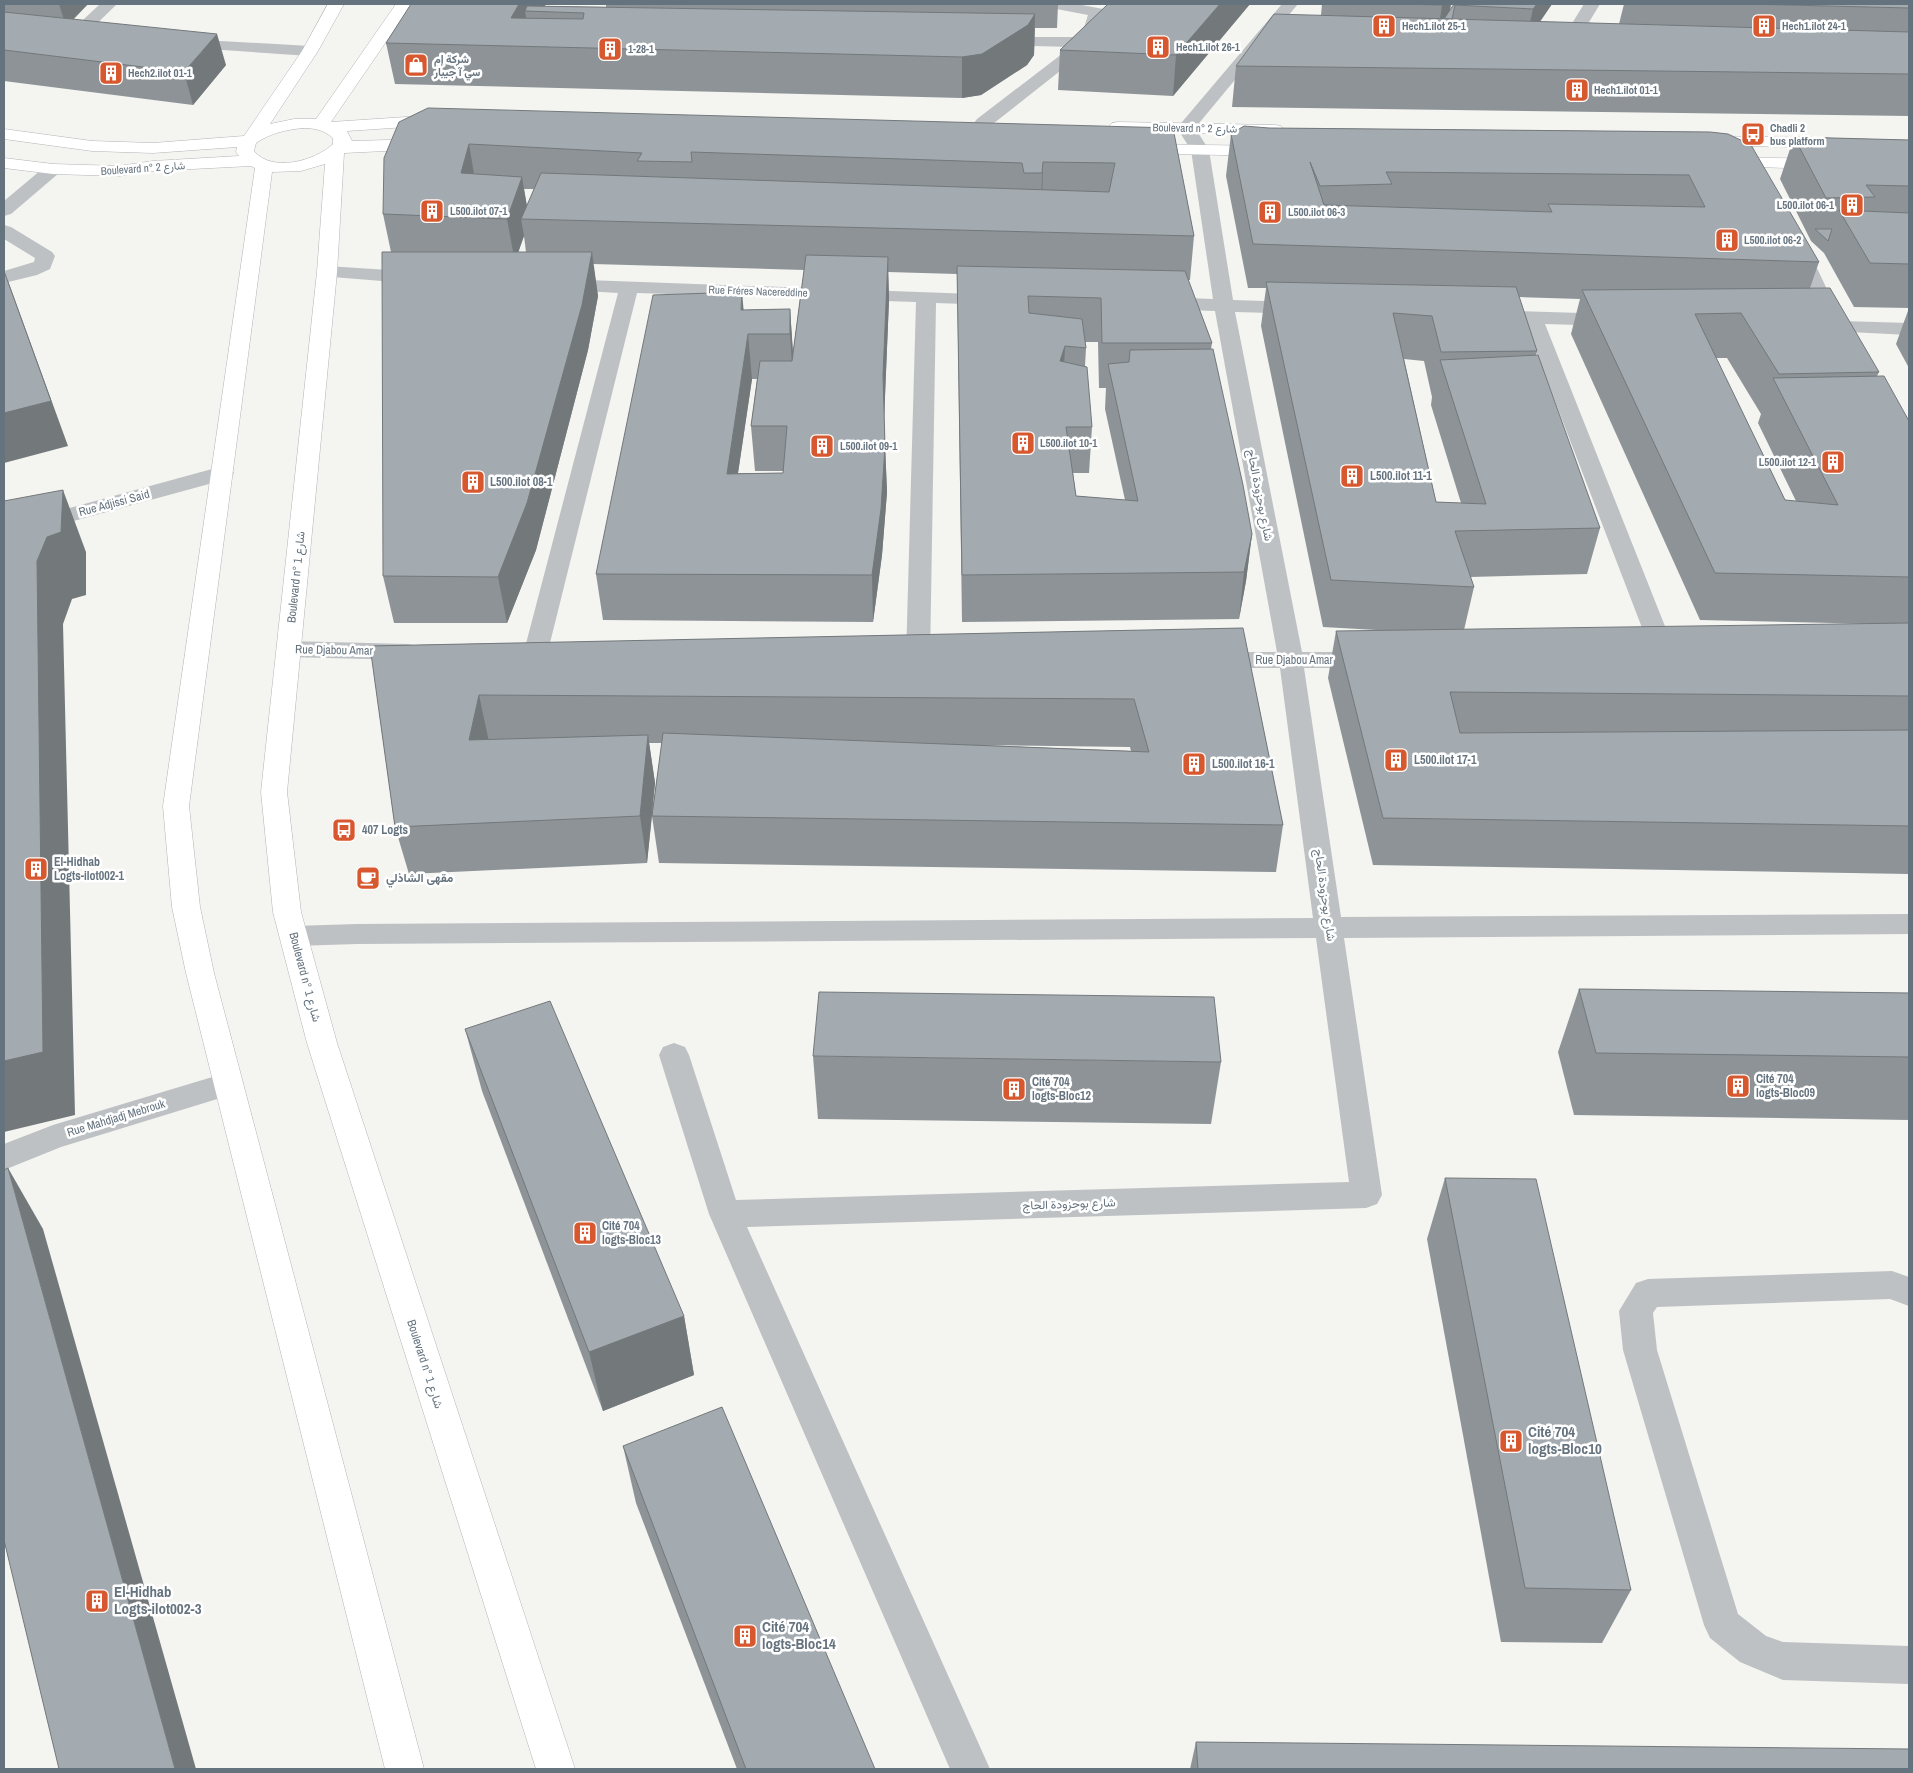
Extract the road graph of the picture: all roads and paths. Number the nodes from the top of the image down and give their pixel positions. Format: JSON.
{"nodes":[{"id":1,"x":109,"y":4,"type":"edge"},
{"id":2,"x":336,"y":4,"type":"edge"},
{"id":3,"x":404,"y":4,"type":"edge"},
{"id":4,"x":1052,"y":4,"type":"edge"},
{"id":5,"x":1290,"y":4,"type":"edge"},
{"id":6,"x":1592,"y":4,"type":"edge"},
{"id":7,"x":56,"y":35,"type":"edge"},
{"id":8,"x":74,"y":37,"type":"junction"},
{"id":9,"x":94,"y":38,"type":"edge"},
{"id":10,"x":978,"y":40,"type":"edge"},
{"id":11,"x":1087,"y":42,"type":"junction"},
{"id":12,"x":172,"y":43,"type":"edge"},
{"id":13,"x":310,"y":51,"type":"junction"},
{"id":14,"x":1543,"y":51,"type":"edge"},
{"id":15,"x":1563,"y":51,"type":"junction"},
{"id":16,"x":1582,"y":51,"type":"edge"},
{"id":17,"x":456,"y":119,"type":"edge"},
{"id":18,"x":963,"y":123,"type":"edge"},
{"id":19,"x":983,"y":124,"type":"junction"},
{"id":20,"x":1012,"y":124,"type":"edge"},
{"id":21,"x":1099,"y":126,"type":"edge"},
{"id":22,"x":1186,"y":128,"type":"junction"},
{"id":23,"x":1295,"y":131,"type":"edge"},
{"id":24,"x":4,"y":134,"type":"edge"},
{"id":25,"x":252,"y":138,"type":"junction"},
{"id":26,"x":332,"y":138,"type":"junction"},
{"id":27,"x":1691,"y":140,"type":"edge"},
{"id":28,"x":446,"y":143,"type":"edge"},
{"id":29,"x":1840,"y":144,"type":"edge"},
{"id":30,"x":1120,"y":149,"type":"edge"},
{"id":31,"x":1200,"y":150,"type":"junction"},
{"id":32,"x":1279,"y":152,"type":"edge"},
{"id":33,"x":1705,"y":162,"type":"edge"},
{"id":34,"x":258,"y":163,"type":"junction"},
{"id":35,"x":4,"y":164,"type":"edge"},
{"id":36,"x":1840,"y":164,"type":"edge"},
{"id":37,"x":53,"y":170,"type":"junction"},
{"id":38,"x":4,"y":210,"type":"edge"},
{"id":39,"x":4,"y":231,"type":"edge"},
{"id":40,"x":1789,"y":232,"type":"edge"},
{"id":41,"x":327,"y":272,"type":"junction"},
{"id":42,"x":4,"y":277,"type":"edge"},
{"id":43,"x":435,"y":279,"type":"edge"},
{"id":44,"x":542,"y":284,"type":"edge"},
{"id":45,"x":629,"y":287,"type":"junction"},
{"id":46,"x":926,"y":297,"type":"junction"},
{"id":47,"x":1016,"y":299,"type":"edge"},
{"id":48,"x":1145,"y":303,"type":"edge"},
{"id":49,"x":1224,"y":305,"type":"junction"},
{"id":50,"x":1324,"y":309,"type":"edge"},
{"id":51,"x":1474,"y":315,"type":"edge"},
{"id":52,"x":1533,"y":318,"type":"junction"},
{"id":53,"x":1631,"y":321,"type":"edge"},
{"id":54,"x":1798,"y":326,"type":"edge"},
{"id":55,"x":1837,"y":327,"type":"junction"},
{"id":56,"x":1909,"y":329,"type":"edge"},
{"id":57,"x":1846,"y":344,"type":"edge"},
{"id":58,"x":223,"y":473,"type":"junction"},
{"id":59,"x":4,"y":533,"type":"edge"},
{"id":60,"x":288,"y":649,"type":"junction"},
{"id":61,"x":426,"y":652,"type":"edge"},
{"id":62,"x":534,"y":655,"type":"edge"},
{"id":63,"x":918,"y":659,"type":"edge"},
{"id":64,"x":1666,"y":659,"type":"edge"},
{"id":65,"x":1193,"y":660,"type":"edge"},
{"id":66,"x":1292,"y":660,"type":"junction"},
{"id":67,"x":1390,"y":660,"type":"edge"},
{"id":68,"x":1909,"y":924,"type":"edge"},
{"id":69,"x":1330,"y":928,"type":"junction"},
{"id":70,"x":294,"y":936,"type":"junction"},
{"id":71,"x":674,"y":1056,"type":"dead end"},
{"id":72,"x":229,"y":1084,"type":"junction"},
{"id":73,"x":4,"y":1157,"type":"edge"},
{"id":74,"x":725,"y":1214,"type":"junction"},
{"id":75,"x":1909,"y":1292,"type":"edge"},
{"id":76,"x":1909,"y":1665,"type":"edge"},
{"id":77,"x":405,"y":1769,"type":"edge"},
{"id":78,"x":556,"y":1769,"type":"edge"},
{"id":79,"x":970,"y":1769,"type":"edge"}],
"edges":[{"from":1,"to":8,"type":"street"},
{"from":2,"to":13,"type":"main road"},
{"from":3,"to":26,"type":"main road"},
{"from":4,"to":11,"type":"street"},
{"from":5,"to":22,"type":"street"},
{"from":6,"to":15,"type":"street"},
{"from":7,"to":8,"type":"street"},
{"from":8,"to":9,"type":"street"},
{"from":10,"to":11,"type":"street"},
{"from":11,"to":19,"type":"street"},
{"from":12,"to":13,"type":"street"},
{"from":13,"to":25,"type":"main road"},
{"from":14,"to":15,"type":"street"},
{"from":15,"to":16,"type":"street"},
{"from":17,"to":26,"type":"main road"},
{"from":18,"to":19,"type":"main road"},
{"from":19,"to":20,"type":"main road"},
{"from":21,"to":22,"type":"main road","name":"Boulevard n° شارع 2"},
{"from":22,"to":23,"type":"main road","name":"Boulevard n° شارع 2"},
{"from":22,"to":31,"type":"street","name":"شارع بوحزودة الحاج"},
{"from":24,"to":25,"type":"main road","name":"Boulevard n° شارع 2"},
{"from":25,"to":26,"type":"main road","name":"Boulevard n° شارع 2"},
{"from":25,"to":34,"type":"main road"},
{"from":26,"to":28,"type":"main road"},
{"from":26,"to":34,"type":"main road","name":"Boulevard n° شارع 2"},
{"from":26,"to":41,"type":"main road","name":"Boulevard n° شارع 1"},
{"from":27,"to":29,"type":"main road"},
{"from":30,"to":31,"type":"main road","name":"Boulevard n° شارع 2"},
{"from":31,"to":32,"type":"main road","name":"Boulevard n° شارع 2"},
{"from":31,"to":49,"type":"street","name":"شارع بوحزودة الحاج"},
{"from":33,"to":36,"type":"main road"},
{"from":34,"to":37,"type":"main road","name":"Boulevard n° شارع 2"},
{"from":34,"to":58,"type":"main road"},
{"from":35,"to":37,"type":"main road","name":"Boulevard n° شارع 2"},
{"from":37,"to":38,"type":"street"},
{"from":39,"to":42,"type":"street"},
{"from":40,"to":55,"type":"street"},
{"from":41,"to":43,"type":"street"},
{"from":41,"to":60,"type":"main road","name":"Boulevard n° شارع 1"},
{"from":44,"to":45,"type":"street","name":"Rue Fréres Nacereddine"},
{"from":45,"to":46,"type":"street","name":"Rue Fréres Nacereddine"},
{"from":45,"to":62,"type":"street"},
{"from":46,"to":47,"type":"street","name":"Rue Fréres Nacereddine"},
{"from":46,"to":63,"type":"street"},
{"from":48,"to":49,"type":"street"},
{"from":49,"to":50,"type":"street"},
{"from":49,"to":66,"type":"street","name":"شارع بوحزودة الحاج"},
{"from":51,"to":52,"type":"street"},
{"from":52,"to":53,"type":"street"},
{"from":52,"to":64,"type":"street"},
{"from":54,"to":55,"type":"street"},
{"from":55,"to":56,"type":"street"},
{"from":55,"to":57,"type":"street"},
{"from":58,"to":59,"type":"street","name":"Rue Adjissi Said"},
{"from":58,"to":72,"type":"main road"},
{"from":60,"to":61,"type":"street","name":"Rue Djabou Amar"},
{"from":60,"to":70,"type":"main road","name":"Boulevard n° شارع 1"},
{"from":65,"to":66,"type":"street","name":"Rue Djabou Amar"},
{"from":66,"to":67,"type":"street","name":"Rue Djabou Amar"},
{"from":66,"to":69,"type":"street","name":"شارع بوحزودة الحاج"},
{"from":68,"to":69,"type":"street"},
{"from":69,"to":70,"type":"street"},
{"from":69,"to":74,"type":"street","name":"شارع بوحزودة الحاج"},
{"from":70,"to":78,"type":"main road","name":"Boulevard n° شارع 1"},
{"from":71,"to":74,"type":"street"},
{"from":72,"to":73,"type":"street","name":"Rue Mahdjadj Mebrouk"},
{"from":72,"to":77,"type":"main road"},
{"from":74,"to":79,"type":"street"},
{"from":75,"to":76,"type":"street"}]}
